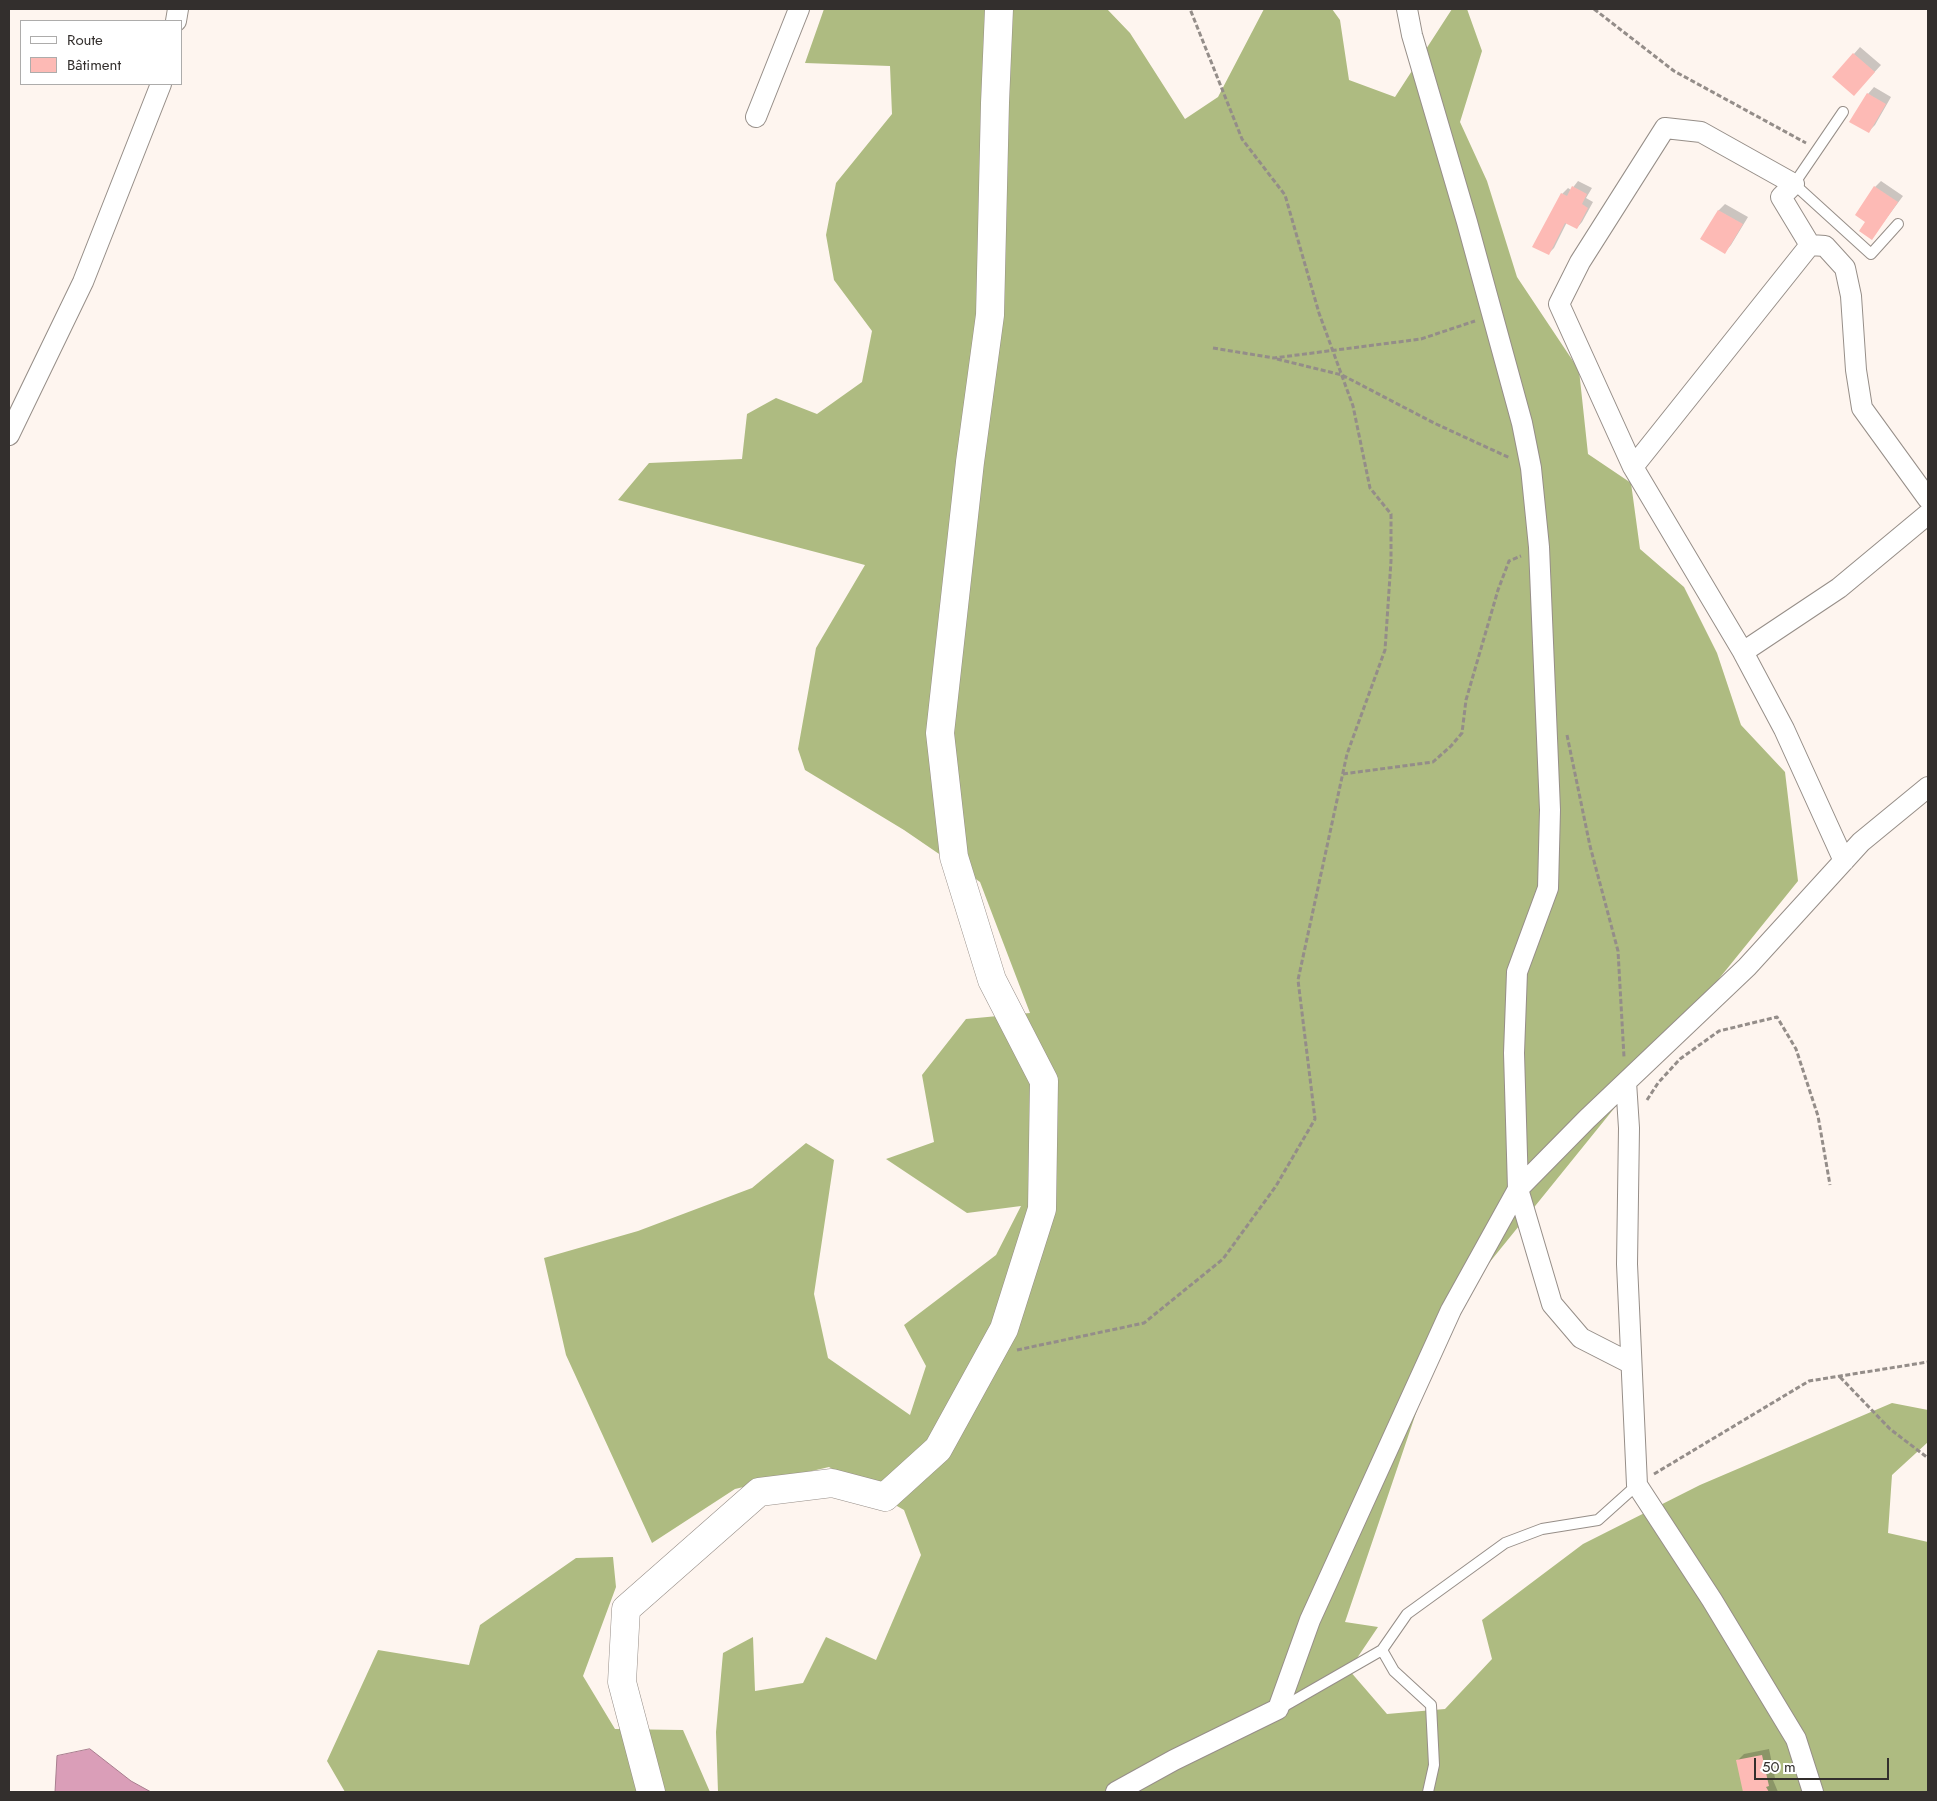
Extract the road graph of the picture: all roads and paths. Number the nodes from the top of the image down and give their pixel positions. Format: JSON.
{"nodes":[{"id":1,"x":798,"y":9,"type":"edge"},
{"id":2,"x":999,"y":9,"type":"edge"},
{"id":3,"x":1190,"y":9,"type":"edge"},
{"id":4,"x":1407,"y":9,"type":"edge"},
{"id":5,"x":1594,"y":9,"type":"edge"},
{"id":6,"x":162,"y":85,"type":"edge"},
{"id":7,"x":1843,"y":112,"type":"dead end"},
{"id":8,"x":756,"y":117,"type":"dead end"},
{"id":9,"x":1817,"y":150,"type":"junction"},
{"id":10,"x":1794,"y":184,"type":"junction"},
{"id":11,"x":1898,"y":224,"type":"dead end"},
{"id":12,"x":1810,"y":245,"type":"junction"},
{"id":13,"x":1492,"y":316,"type":"junction"},
{"id":14,"x":1213,"y":348,"type":"dead end"},
{"id":15,"x":1333,"y":352,"type":"junction"},
{"id":16,"x":1274,"y":358,"type":"junction"},
{"id":17,"x":1342,"y":375,"type":"junction"},
{"id":18,"x":9,"y":435,"type":"edge"},
{"id":19,"x":1633,"y":467,"type":"junction"},
{"id":20,"x":1531,"y":468,"type":"junction"},
{"id":21,"x":1928,"y":500,"type":"edge"},
{"id":22,"x":1928,"y":514,"type":"edge"},
{"id":23,"x":1539,"y":547,"type":"junction"},
{"id":24,"x":1743,"y":652,"type":"junction"},
{"id":25,"x":1566,"y":730,"type":"dead end"},
{"id":26,"x":1342,"y":774,"type":"junction"},
{"id":27,"x":1928,"y":787,"type":"edge"},
{"id":28,"x":1844,"y":861,"type":"junction"},
{"id":29,"x":1626,"y":1082,"type":"junction"},
{"id":30,"x":1629,"y":1128,"type":"junction"},
{"id":31,"x":1830,"y":1185,"type":"dead end"},
{"id":32,"x":1518,"y":1189,"type":"junction"},
{"id":33,"x":988,"y":1356,"type":"junction"},
{"id":34,"x":1928,"y":1362,"type":"edge"},
{"id":35,"x":1630,"y":1363,"type":"junction"},
{"id":36,"x":1840,"y":1376,"type":"junction"},
{"id":37,"x":1928,"y":1458,"type":"edge"},
{"id":38,"x":1637,"y":1485,"type":"junction"},
{"id":39,"x":1382,"y":1650,"type":"junction"},
{"id":40,"x":1278,"y":1709,"type":"junction"},
{"id":41,"x":651,"y":1792,"type":"edge"},
{"id":42,"x":1116,"y":1792,"type":"edge"},
{"id":43,"x":1428,"y":1792,"type":"edge"},
{"id":44,"x":1813,"y":1792,"type":"edge"}],
"edges":[{"from":1,"to":8,"type":"street"},
{"from":2,"to":33,"type":"street"},
{"from":3,"to":15,"type":"path"},
{"from":4,"to":13,"type":"street"},
{"from":5,"to":9,"type":"path"},
{"from":6,"to":18,"type":"street"},
{"from":7,"to":9,"type":"lane"},
{"from":9,"to":10,"type":"lane"},
{"from":10,"to":11,"type":"lane"},
{"from":10,"to":12,"type":"street"},
{"from":10,"to":19,"type":"street"},
{"from":12,"to":19,"type":"street"},
{"from":12,"to":21,"type":"street"},
{"from":13,"to":15,"type":"path"},
{"from":13,"to":20,"type":"street"},
{"from":14,"to":16,"type":"path"},
{"from":15,"to":16,"type":"path"},
{"from":15,"to":17,"type":"path"},
{"from":16,"to":17,"type":"path"},
{"from":17,"to":20,"type":"path"},
{"from":17,"to":26,"type":"path"},
{"from":19,"to":24,"type":"street"},
{"from":20,"to":23,"type":"street"},
{"from":22,"to":24,"type":"street"},
{"from":23,"to":26,"type":"path"},
{"from":23,"to":32,"type":"street"},
{"from":24,"to":28,"type":"street"},
{"from":25,"to":29,"type":"path"},
{"from":26,"to":33,"type":"path"},
{"from":27,"to":28,"type":"street"},
{"from":28,"to":29,"type":"street"},
{"from":29,"to":30,"type":"street"},
{"from":29,"to":32,"type":"street"},
{"from":30,"to":31,"type":"path"},
{"from":30,"to":35,"type":"street"},
{"from":32,"to":35,"type":"street"},
{"from":32,"to":40,"type":"street"},
{"from":33,"to":41,"type":"street"},
{"from":34,"to":36,"type":"path"},
{"from":35,"to":38,"type":"street"},
{"from":36,"to":37,"type":"path"},
{"from":36,"to":38,"type":"path"},
{"from":38,"to":39,"type":"lane"},
{"from":38,"to":44,"type":"street"},
{"from":39,"to":40,"type":"lane"},
{"from":39,"to":43,"type":"lane"},
{"from":40,"to":42,"type":"street"}]}
